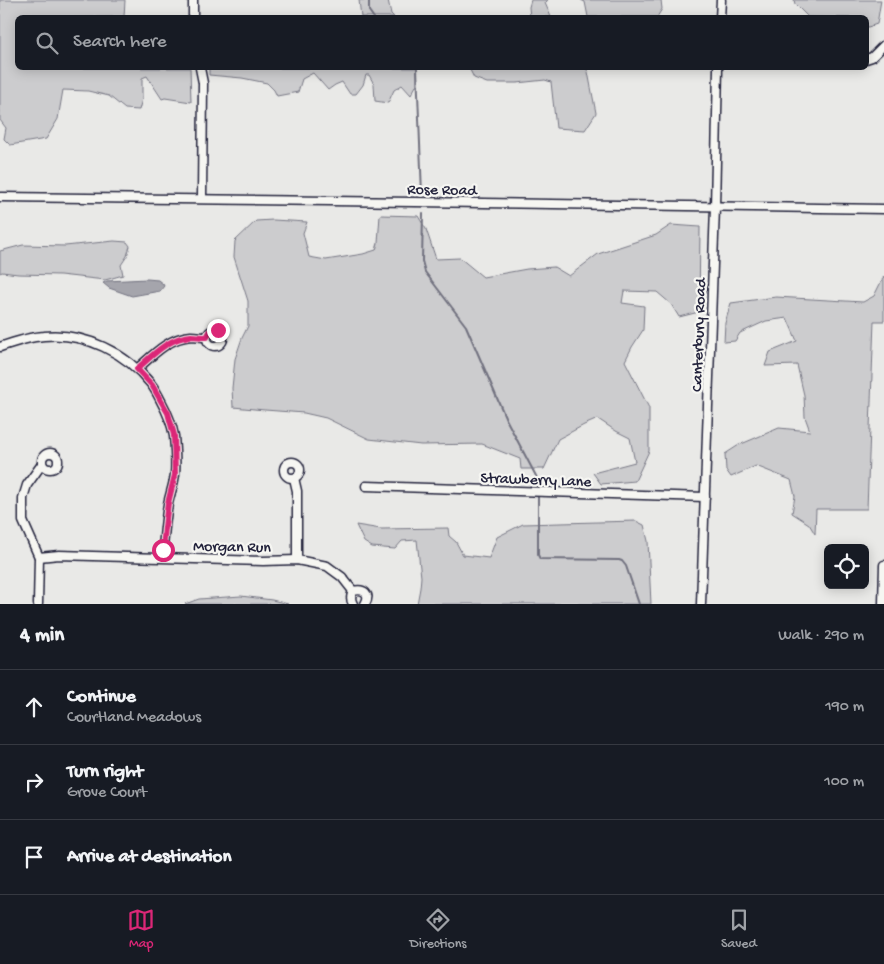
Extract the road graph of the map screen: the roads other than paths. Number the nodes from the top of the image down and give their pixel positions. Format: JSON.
{"nodes":[{"id":1,"x":193,"y":0,"type":"edge"},
{"id":2,"x":721,"y":0,"type":"edge"},
{"id":3,"x":193,"y":15,"type":"edge"},
{"id":4,"x":720,"y":15,"type":"edge"},
{"id":5,"x":884,"y":45,"type":"edge"},
{"id":6,"x":869,"y":58,"type":"edge"},
{"id":7,"x":200,"y":70,"type":"edge"},
{"id":8,"x":718,"y":70,"type":"edge"},
{"id":9,"x":0,"y":197,"type":"edge"},
{"id":10,"x":202,"y":198,"type":"junction"},
{"id":11,"x":715,"y":206,"type":"junction"},
{"id":12,"x":884,"y":209,"type":"edge"},
{"id":13,"x":207,"y":337,"type":"dead end"},
{"id":14,"x":0,"y":348,"type":"edge"},
{"id":15,"x":137,"y":369,"type":"junction"},
{"id":16,"x":42,"y":464,"type":"dead end"},
{"id":17,"x":294,"y":478,"type":"dead end"},
{"id":18,"x":366,"y":486,"type":"dead end"},
{"id":19,"x":705,"y":497,"type":"junction"},
{"id":20,"x":39,"y":557,"type":"junction"},
{"id":21,"x":162,"y":557,"type":"junction"},
{"id":22,"x":297,"y":560,"type":"junction"},
{"id":23,"x":884,"y":565,"type":"edge"},
{"id":24,"x":354,"y":591,"type":"junction"},
{"id":25,"x":38,"y":604,"type":"edge"},
{"id":26,"x":353,"y":604,"type":"edge"},
{"id":27,"x":365,"y":604,"type":"edge"},
{"id":28,"x":701,"y":604,"type":"edge"},
{"id":29,"x":883,"y":604,"type":"edge"}],
"edges":[{"from":1,"to":3,"type":"street"},
{"from":2,"to":4,"type":"street"},
{"from":5,"to":6,"type":"street"},
{"from":7,"to":10,"type":"street"},
{"from":8,"to":11,"type":"street","name":"Canterbury Road"},
{"from":9,"to":10,"type":"street","name":"Rose Road"},
{"from":10,"to":11,"type":"street","name":"Rose Road"},
{"from":11,"to":12,"type":"street","name":"Rose Road"},
{"from":11,"to":19,"type":"street","name":"Canterbury Road"},
{"from":13,"to":15,"type":"street"},
{"from":14,"to":15,"type":"street"},
{"from":15,"to":21,"type":"street"},
{"from":16,"to":20,"type":"street"},
{"from":17,"to":22,"type":"street"},
{"from":18,"to":19,"type":"street","name":"Strawberry Lane"},
{"from":19,"to":28,"type":"street","name":"Canterbury Road"},
{"from":20,"to":21,"type":"street","name":"Morgan Run"},
{"from":20,"to":25,"type":"street"},
{"from":21,"to":22,"type":"street","name":"Morgan Run"},
{"from":22,"to":24,"type":"street","name":"Morgan Run"},
{"from":23,"to":29,"type":"street"},
{"from":24,"to":26,"type":"street"},
{"from":24,"to":27,"type":"street","name":"Morgan Run"}]}
